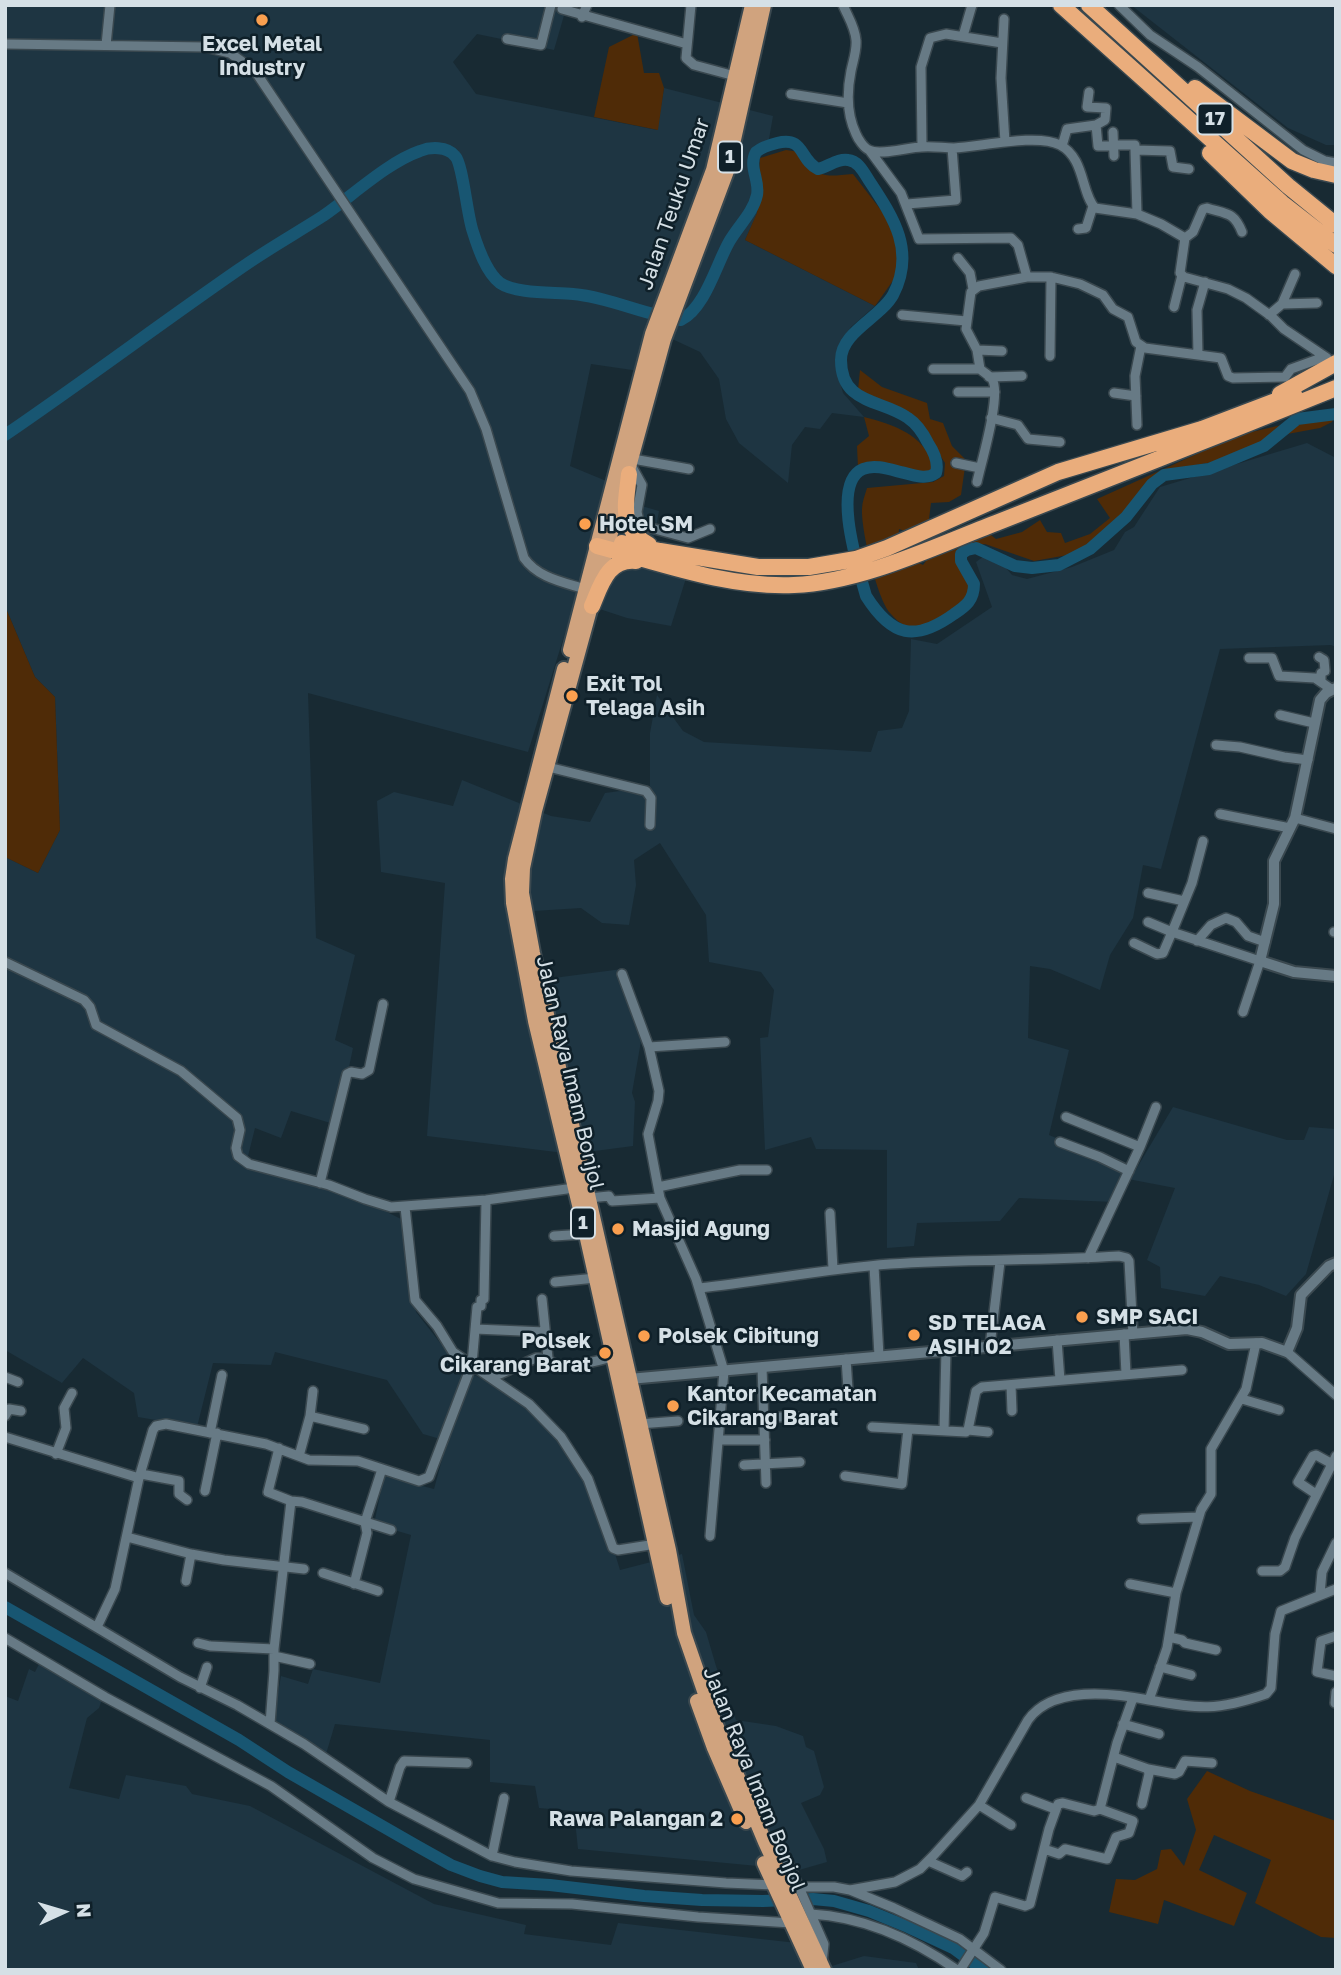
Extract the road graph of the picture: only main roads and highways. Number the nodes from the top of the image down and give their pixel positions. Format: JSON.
{"nodes":[{"id":1,"x":752,"y":5,"type":"edge"},
{"id":2,"x":764,"y":5,"type":"edge"},
{"id":3,"x":1061,"y":5,"type":"edge"},
{"id":4,"x":1093,"y":8,"type":"edge"},
{"id":5,"x":752,"y":33,"type":"junction"},
{"id":6,"x":1097,"y":36,"type":"junction"},
{"id":7,"x":1336,"y":175,"type":"edge"},
{"id":8,"x":1336,"y":225,"type":"edge"},
{"id":9,"x":1336,"y":245,"type":"edge"},
{"id":10,"x":1336,"y":266,"type":"edge"},
{"id":11,"x":671,"y":302,"type":"junction"},
{"id":12,"x":658,"y":337,"type":"junction"},
{"id":13,"x":1330,"y":360,"type":"edge"},
{"id":14,"x":1334,"y":387,"type":"edge"},
{"id":15,"x":1245,"y":419,"type":"junction"},
{"id":16,"x":631,"y":466,"type":"junction"},
{"id":17,"x":604,"y":543,"type":"junction"},
{"id":18,"x":889,"y":555,"type":"junction"},
{"id":19,"x":658,"y":557,"type":"junction"},
{"id":20,"x":592,"y":606,"type":"junction"},
{"id":21,"x":583,"y":1191,"type":"junction"},
{"id":22,"x":661,"y":1549,"type":"junction"},
{"id":23,"x":787,"y":1888,"type":"junction"},
{"id":24,"x":820,"y":1968,"type":"edge"}],
"edges":[{"from":1,"to":5,"type":"highway","name":"Jalan Teuku Umar","number":"1"},
{"from":2,"to":5,"type":"highway","name":"Jalan Teuku Umar","number":"1"},
{"from":3,"to":6,"type":"highway","number":"17"},
{"from":4,"to":7,"type":"highway"},
{"from":4,"to":8,"type":"highway","number":"17"},
{"from":5,"to":11,"type":"highway","name":"Jalan Teuku Umar","number":"1"},
{"from":5,"to":11,"type":"highway","name":"Jalan Teuku Umar","number":"1"},
{"from":6,"to":9,"type":"highway","number":"17"},
{"from":6,"to":10,"type":"highway"},
{"from":11,"to":12,"type":"highway","name":"Jalan Teuku Umar","number":"1"},
{"from":12,"to":16,"type":"highway","name":"Jalan Raya Imam Bonjol","number":"1"},
{"from":12,"to":17,"type":"highway","name":"Jalan Raya Imam Bonjol","number":"1"},
{"from":13,"to":15,"type":"highway"},
{"from":14,"to":15,"type":"highway"},
{"from":15,"to":18,"type":"highway"},
{"from":15,"to":18,"type":"highway"},
{"from":16,"to":17,"type":"highway","name":"Jalan Raya Imam Bonjol","number":"1"},
{"from":16,"to":19,"type":"highway"},
{"from":17,"to":19,"type":"highway"},
{"from":17,"to":20,"type":"highway","name":"Jalan Raya Imam Bonjol","number":"1"},
{"from":17,"to":21,"type":"highway","name":"Jalan Raya Imam Bonjol","number":"1"},
{"from":18,"to":19,"type":"highway"},
{"from":18,"to":19,"type":"highway"},
{"from":19,"to":20,"type":"highway"},
{"from":20,"to":21,"type":"highway","name":"Jalan Raya Imam Bonjol","number":"1"},
{"from":21,"to":22,"type":"highway","name":"Jalan Raya Imam Bonjol","number":"1"},
{"from":21,"to":22,"type":"highway","name":"Jalan Raya Imam Bonjol","number":"1"},
{"from":22,"to":23,"type":"highway","name":"Jalan Raya Imam Bonjol","number":"1"},
{"from":22,"to":23,"type":"highway","name":"Jalan Raya Imam Bonjol","number":"1"},
{"from":23,"to":24,"type":"highway","name":"Jalan Raya Imam Bonjol","number":"1"}]}
